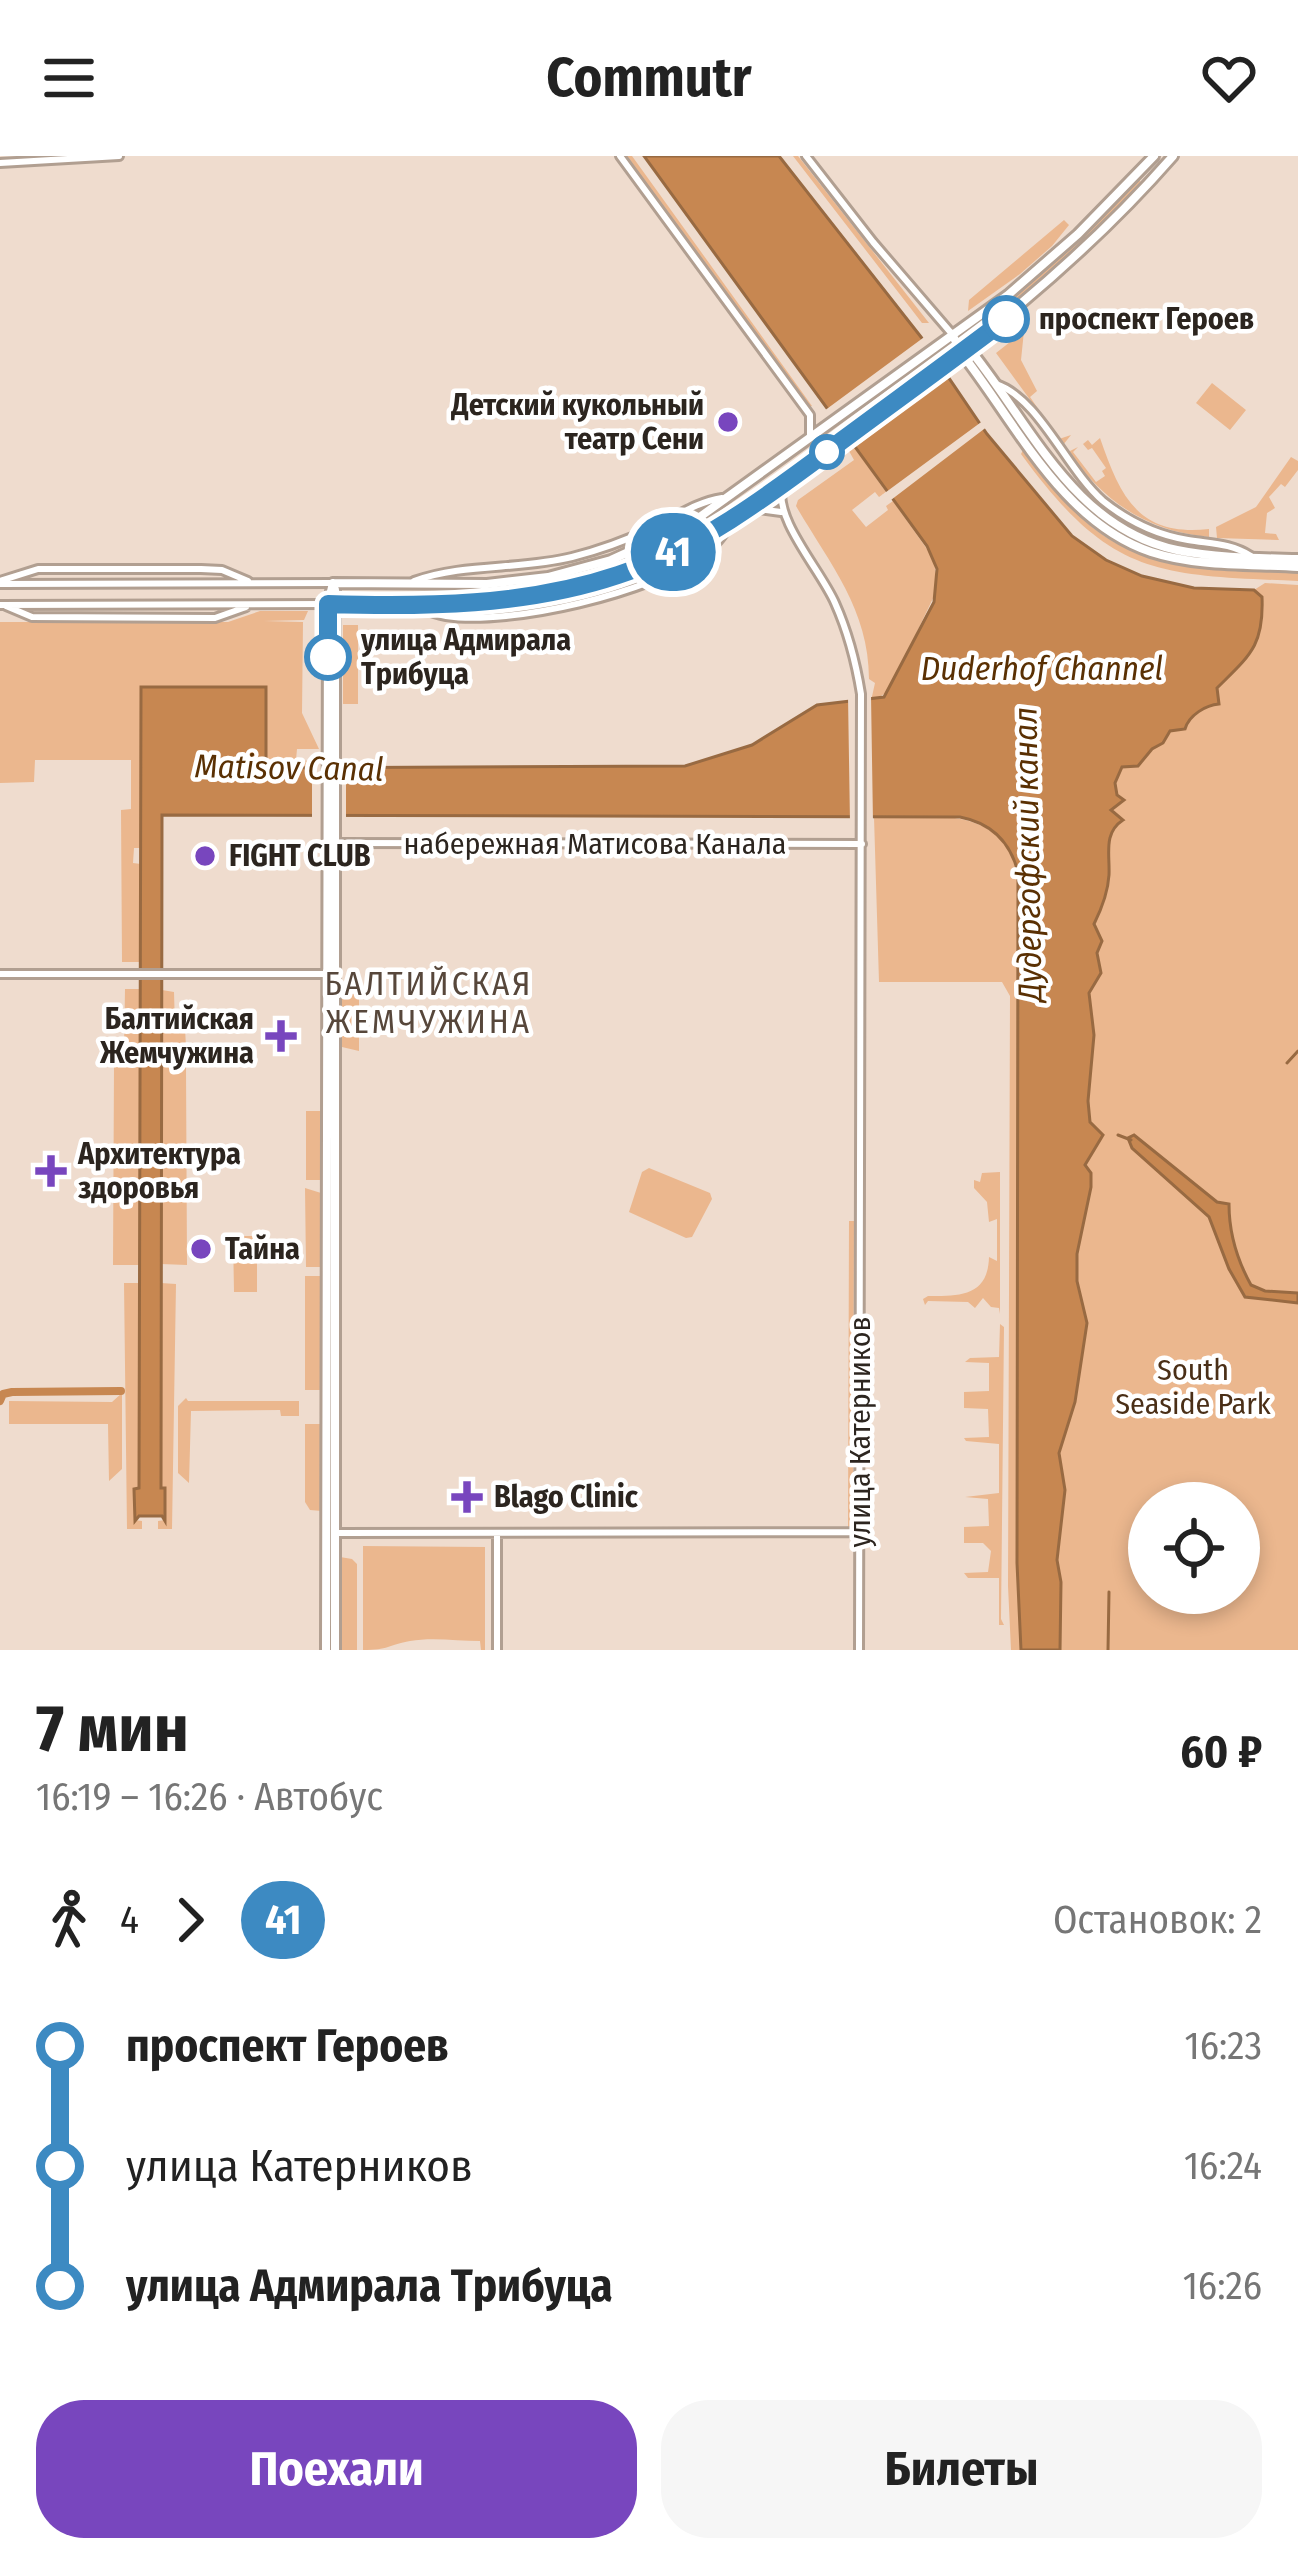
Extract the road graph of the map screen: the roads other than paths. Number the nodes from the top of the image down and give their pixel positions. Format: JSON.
{"nodes":[{"id":1,"x":119,"y":156,"type":"edge"},
{"id":2,"x":620,"y":156,"type":"edge"},
{"id":3,"x":806,"y":156,"type":"edge"},
{"id":4,"x":1154,"y":156,"type":"edge"},
{"id":5,"x":1173,"y":156,"type":"edge"},
{"id":6,"x":0,"y":163,"type":"edge"},
{"id":7,"x":952,"y":334,"type":"junction"},
{"id":8,"x":966,"y":351,"type":"junction"},
{"id":9,"x":810,"y":416,"type":"junction"},
{"id":10,"x":831,"y":421,"type":"junction"},
{"id":11,"x":810,"y":436,"type":"junction"},
{"id":12,"x":782,"y":485,"type":"junction"},
{"id":13,"x":731,"y":496,"type":"junction"},
{"id":14,"x":748,"y":508,"type":"junction"},
{"id":15,"x":781,"y":512,"type":"junction"},
{"id":16,"x":734,"y":518,"type":"junction"},
{"id":17,"x":1298,"y":563,"type":"edge"},
{"id":18,"x":409,"y":582,"type":"junction"},
{"id":19,"x":0,"y":583,"type":"edge"},
{"id":20,"x":251,"y":583,"type":"junction"},
{"id":21,"x":333,"y":583,"type":"junction"},
{"id":22,"x":251,"y":604,"type":"junction"},
{"id":23,"x":333,"y":604,"type":"junction"},
{"id":24,"x":407,"y":604,"type":"junction"},
{"id":25,"x":1,"y":605,"type":"edge"},
{"id":26,"x":331,"y":843,"type":"junction"},
{"id":27,"x":862,"y":844,"type":"junction"},
{"id":28,"x":0,"y":974,"type":"edge"},
{"id":29,"x":331,"y":974,"type":"junction"},
{"id":30,"x":860,"y":1532,"type":"junction"},
{"id":31,"x":331,"y":1533,"type":"junction"},
{"id":32,"x":497,"y":1533,"type":"junction"},
{"id":33,"x":326,"y":1650,"type":"edge"},
{"id":34,"x":335,"y":1650,"type":"edge"},
{"id":35,"x":497,"y":1650,"type":"edge"},
{"id":36,"x":859,"y":1650,"type":"edge"}],
"edges":[{"from":1,"to":6,"type":"street"},
{"from":2,"to":9,"type":"street"},
{"from":3,"to":7,"type":"street"},
{"from":4,"to":7,"type":"street"},
{"from":5,"to":8,"type":"street"},
{"from":7,"to":8,"type":"street"},
{"from":7,"to":10,"type":"street"},
{"from":8,"to":12,"type":"street"},
{"from":8,"to":17,"type":"street"},
{"from":8,"to":17,"type":"street"},
{"from":9,"to":10,"type":"street"},
{"from":9,"to":11,"type":"street"},
{"from":10,"to":11,"type":"street"},
{"from":11,"to":13,"type":"street"},
{"from":12,"to":14,"type":"street"},
{"from":12,"to":15,"type":"street"},
{"from":13,"to":18,"type":"street"},
{"from":13,"to":18,"type":"street"},
{"from":14,"to":15,"type":"street"},
{"from":14,"to":16,"type":"street"},
{"from":15,"to":27,"type":"street","name":"улица Катерников"},
{"from":16,"to":24,"type":"street"},
{"from":16,"to":24,"type":"street"},
{"from":18,"to":21,"type":"street"},
{"from":19,"to":20,"type":"street"},
{"from":19,"to":20,"type":"street"},
{"from":20,"to":21,"type":"street"},
{"from":21,"to":23,"type":"street"},
{"from":22,"to":23,"type":"street"},
{"from":22,"to":25,"type":"street"},
{"from":22,"to":25,"type":"street"},
{"from":23,"to":24,"type":"street"},
{"from":23,"to":26,"type":"street"},
{"from":26,"to":27,"type":"street","name":"набережная Матисова Канала"},
{"from":26,"to":29,"type":"street"},
{"from":27,"to":30,"type":"street","name":"улица Катерников"},
{"from":28,"to":29,"type":"street"},
{"from":29,"to":31,"type":"street"},
{"from":30,"to":32,"type":"street"},
{"from":30,"to":36,"type":"street","name":"улица Катерников"},
{"from":31,"to":32,"type":"street"},
{"from":31,"to":33,"type":"street"},
{"from":31,"to":34,"type":"street"},
{"from":32,"to":35,"type":"street"}]}
